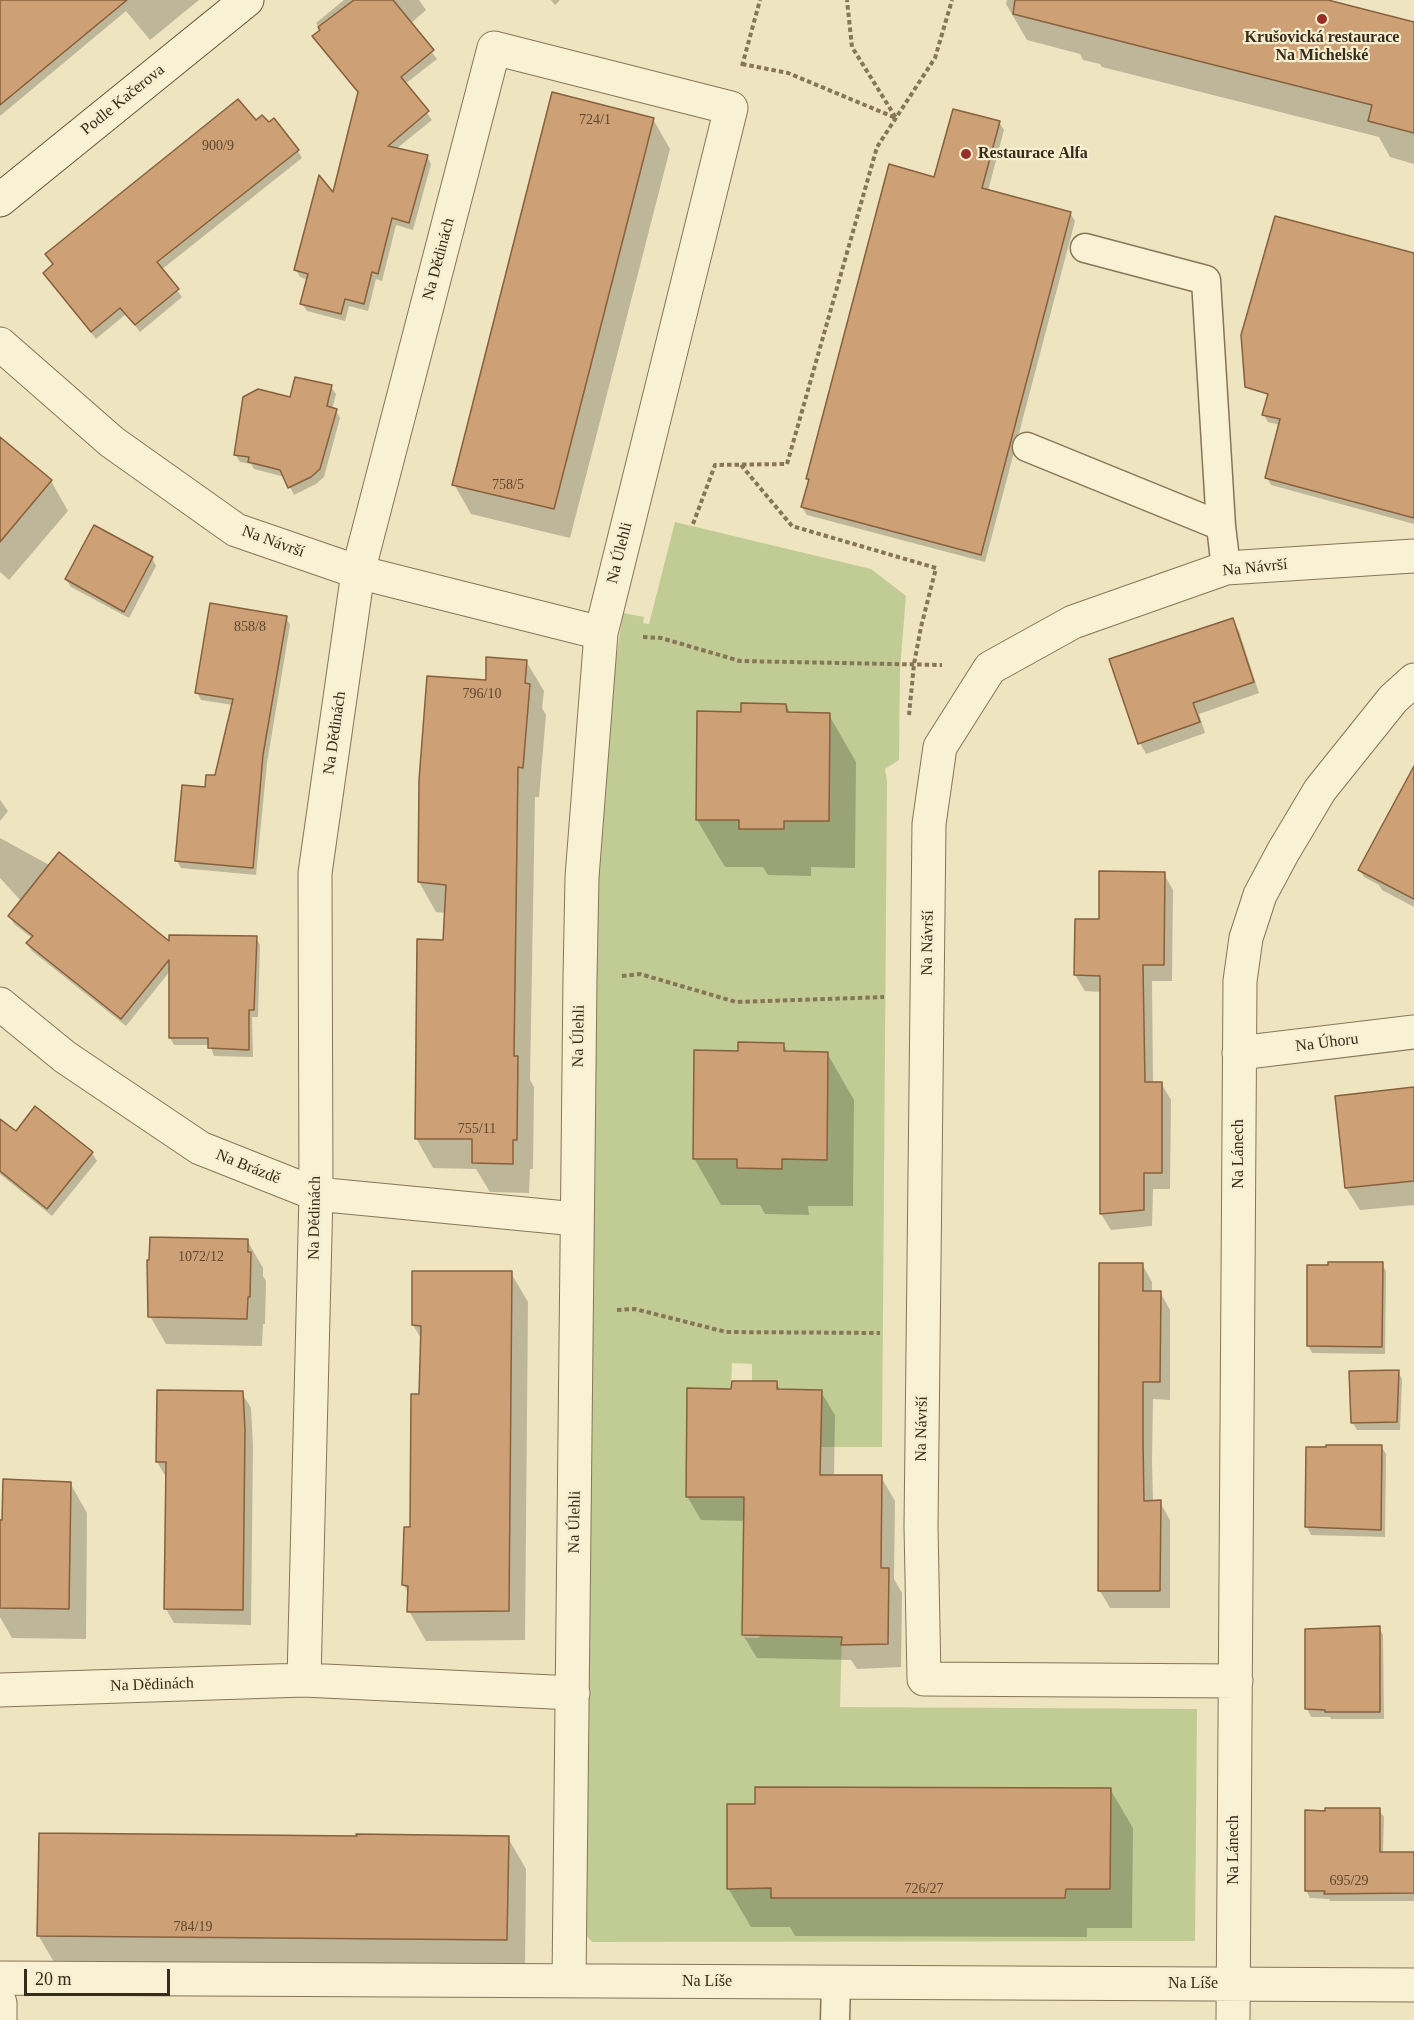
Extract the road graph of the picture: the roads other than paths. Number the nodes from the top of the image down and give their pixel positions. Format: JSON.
{"nodes":[{"id":1,"x":247,"y":0,"type":"edge"},
{"id":2,"x":731,"y":108,"type":"joint"},
{"id":3,"x":0,"y":200,"type":"edge"},
{"id":4,"x":1085,"y":249,"type":"dead end"},
{"id":5,"x":0,"y":344,"type":"edge"},
{"id":6,"x":1027,"y":447,"type":"dead end"},
{"id":7,"x":1221,"y":526,"type":"junction"},
{"id":8,"x":1414,"y":556,"type":"edge"},
{"id":9,"x":1226,"y":568,"type":"junction"},
{"id":10,"x":358,"y":572,"type":"junction"},
{"id":11,"x":601,"y":633,"type":"junction"},
{"id":12,"x":1414,"y":681,"type":"edge"},
{"id":13,"x":0,"y":1004,"type":"edge"},
{"id":14,"x":1414,"y":1032,"type":"edge"},
{"id":15,"x":1239,"y":1053,"type":"junction"},
{"id":16,"x":316,"y":1194,"type":"junction"},
{"id":17,"x":576,"y":1219,"type":"junction"},
{"id":18,"x":304,"y":1680,"type":"junction"},
{"id":19,"x":1236,"y":1681,"type":"junction"},
{"id":20,"x":0,"y":1690,"type":"edge"},
{"id":21,"x":573,"y":1693,"type":"junction"},
{"id":22,"x":0,"y":1978,"type":"edge"},
{"id":23,"x":569,"y":1981,"type":"junction"},
{"id":24,"x":836,"y":1983,"type":"junction"},
{"id":25,"x":1233,"y":1984,"type":"junction"},
{"id":26,"x":1414,"y":1985,"type":"edge"},
{"id":27,"x":0,"y":2003,"type":"edge"},
{"id":28,"x":0,"y":2020,"type":"edge"},
{"id":29,"x":835,"y":2020,"type":"edge"},
{"id":30,"x":1233,"y":2020,"type":"edge"}],
"edges":[{"from":1,"to":3,"type":"street","name":"Podle Kačerova"},
{"from":2,"to":10,"type":"street","name":"Na Dědinách"},
{"from":2,"to":11,"type":"street","name":"Na Úlehli"},
{"from":4,"to":7,"type":"lane"},
{"from":5,"to":10,"type":"street","name":"Na Návrší"},
{"from":6,"to":7,"type":"lane"},
{"from":7,"to":9,"type":"lane"},
{"from":8,"to":9,"type":"street","name":"Na Návrší"},
{"from":9,"to":19,"type":"street","name":"Na Návrší"},
{"from":10,"to":11,"type":"street","name":"Na Návrší"},
{"from":10,"to":16,"type":"street","name":"Na Dědinách"},
{"from":11,"to":17,"type":"street","name":"Na Úlehli"},
{"from":12,"to":15,"type":"street","name":"Na Lánech"},
{"from":13,"to":16,"type":"street","name":"Na Brázdě"},
{"from":14,"to":15,"type":"street","name":"Na Úhoru"},
{"from":15,"to":19,"type":"street","name":"Na Lánech"},
{"from":16,"to":17,"type":"street","name":"Na Brázdě"},
{"from":16,"to":18,"type":"street","name":"Na Dědinách"},
{"from":17,"to":21,"type":"street","name":"Na Úlehli"},
{"from":18,"to":20,"type":"street","name":"Na Dědinách"},
{"from":18,"to":21,"type":"street","name":"Na Dědinách"},
{"from":19,"to":25,"type":"street","name":"Na Lánech"},
{"from":21,"to":23,"type":"street","name":"Na Úlehli"},
{"from":22,"to":23,"type":"street","name":"Na Líše"},
{"from":23,"to":24,"type":"street","name":"Na Líše"},
{"from":24,"to":25,"type":"street","name":"Na Líše"},
{"from":24,"to":29,"type":"lane"},
{"from":25,"to":26,"type":"street","name":"Na Líše"},
{"from":25,"to":30,"type":"street","name":"Na Lánech"},
{"from":27,"to":28,"type":"street"}]}
